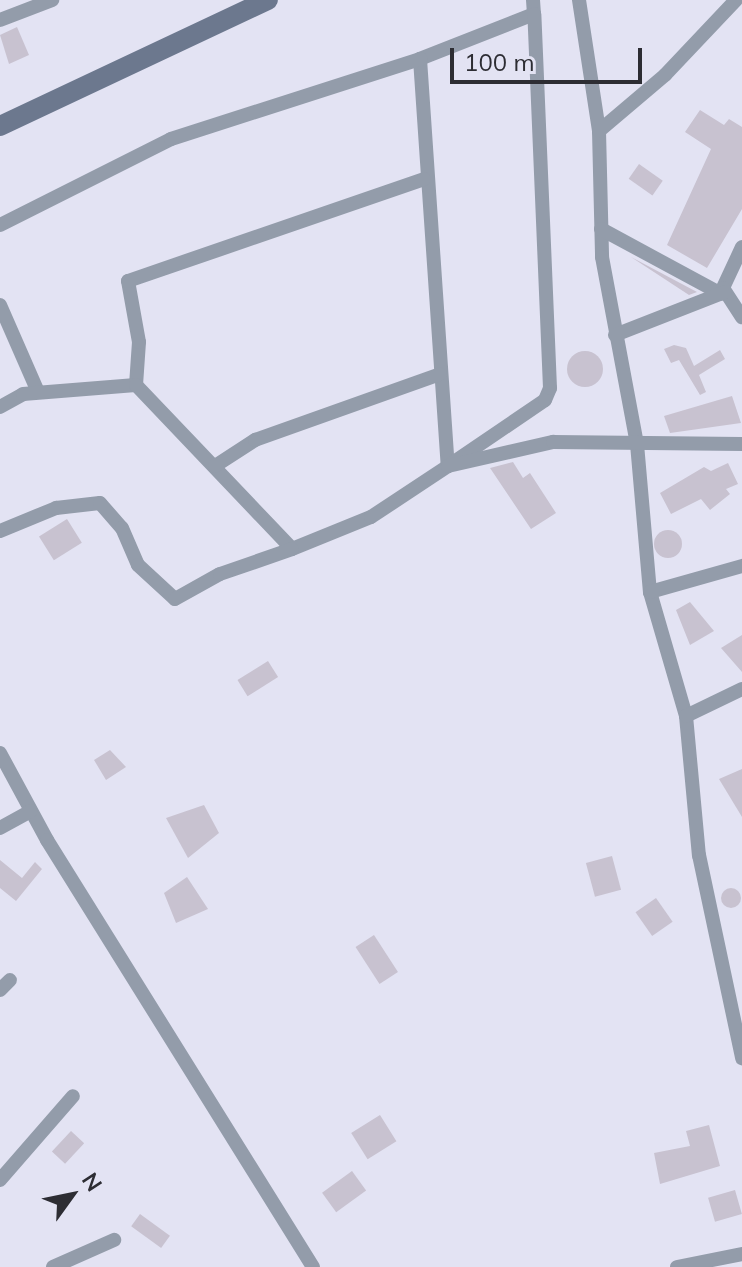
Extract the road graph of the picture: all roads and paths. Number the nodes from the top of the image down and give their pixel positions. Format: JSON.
{"nodes":[{"id":1,"x":51,"y":0,"type":"edge"},
{"id":2,"x":233,"y":0,"type":"edge"},
{"id":3,"x":268,"y":0,"type":"edge"},
{"id":4,"x":579,"y":0,"type":"edge"},
{"id":5,"x":735,"y":3,"type":"edge"},
{"id":6,"x":533,"y":7,"type":"edge"},
{"id":7,"x":0,"y":20,"type":"edge"},
{"id":8,"x":420,"y":59,"type":"junction"},
{"id":9,"x":0,"y":113,"type":"edge"},
{"id":10,"x":0,"y":126,"type":"edge"},
{"id":11,"x":599,"y":131,"type":"junction"},
{"id":12,"x":424,"y":179,"type":"junction"},
{"id":13,"x":0,"y":225,"type":"edge"},
{"id":14,"x":601,"y":229,"type":"junction"},
{"id":15,"x":742,"y":247,"type":"edge"},
{"id":16,"x":724,"y":293,"type":"junction"},
{"id":17,"x":0,"y":305,"type":"edge"},
{"id":18,"x":742,"y":317,"type":"edge"},
{"id":19,"x":615,"y":335,"type":"junction"},
{"id":20,"x":440,"y":374,"type":"junction"},
{"id":21,"x":136,"y":385,"type":"junction"},
{"id":22,"x":38,"y":392,"type":"junction"},
{"id":23,"x":0,"y":407,"type":"edge"},
{"id":24,"x":637,"y":444,"type":"junction"},
{"id":25,"x":742,"y":444,"type":"edge"},
{"id":26,"x":215,"y":466,"type":"junction"},
{"id":27,"x":448,"y":466,"type":"junction"},
{"id":28,"x":0,"y":531,"type":"edge"},
{"id":29,"x":292,"y":549,"type":"junction"},
{"id":30,"x":742,"y":566,"type":"edge"},
{"id":31,"x":650,"y":592,"type":"junction"},
{"id":32,"x":742,"y":689,"type":"edge"},
{"id":33,"x":686,"y":716,"type":"junction"},
{"id":34,"x":0,"y":753,"type":"edge"},
{"id":35,"x":31,"y":811,"type":"junction"},
{"id":36,"x":0,"y":828,"type":"edge"},
{"id":37,"x":742,"y":1058,"type":"edge"},
{"id":38,"x":73,"y":1096,"type":"dead end"},
{"id":39,"x":0,"y":1180,"type":"edge"},
{"id":40,"x":114,"y":1240,"type":"dead end"},
{"id":41,"x":742,"y":1254,"type":"edge"},
{"id":42,"x":53,"y":1267,"type":"edge"},
{"id":43,"x":313,"y":1267,"type":"edge"},
{"id":44,"x":677,"y":1267,"type":"edge"}],
"edges":[{"from":1,"to":7,"type":"street"},
{"from":2,"to":9,"type":"main road"},
{"from":3,"to":10,"type":"main road"},
{"from":4,"to":11,"type":"street"},
{"from":5,"to":11,"type":"street"},
{"from":6,"to":8,"type":"street"},
{"from":6,"to":27,"type":"street"},
{"from":8,"to":12,"type":"street"},
{"from":8,"to":13,"type":"street"},
{"from":11,"to":14,"type":"street"},
{"from":12,"to":20,"type":"street"},
{"from":12,"to":21,"type":"street"},
{"from":14,"to":16,"type":"street"},
{"from":14,"to":19,"type":"street"},
{"from":15,"to":16,"type":"street"},
{"from":16,"to":18,"type":"street"},
{"from":16,"to":19,"type":"street"},
{"from":17,"to":22,"type":"street"},
{"from":19,"to":24,"type":"street"},
{"from":20,"to":26,"type":"street"},
{"from":20,"to":27,"type":"street"},
{"from":21,"to":22,"type":"street"},
{"from":21,"to":26,"type":"street"},
{"from":22,"to":23,"type":"street"},
{"from":24,"to":25,"type":"street"},
{"from":24,"to":27,"type":"street"},
{"from":24,"to":31,"type":"street"},
{"from":26,"to":29,"type":"street"},
{"from":27,"to":29,"type":"street"},
{"from":28,"to":29,"type":"street"},
{"from":30,"to":31,"type":"street"},
{"from":31,"to":33,"type":"street"},
{"from":32,"to":33,"type":"street"},
{"from":33,"to":37,"type":"street"},
{"from":34,"to":35,"type":"street"},
{"from":35,"to":36,"type":"street"},
{"from":35,"to":43,"type":"street"},
{"from":38,"to":39,"type":"street"},
{"from":40,"to":42,"type":"street"},
{"from":41,"to":44,"type":"street"}]}
